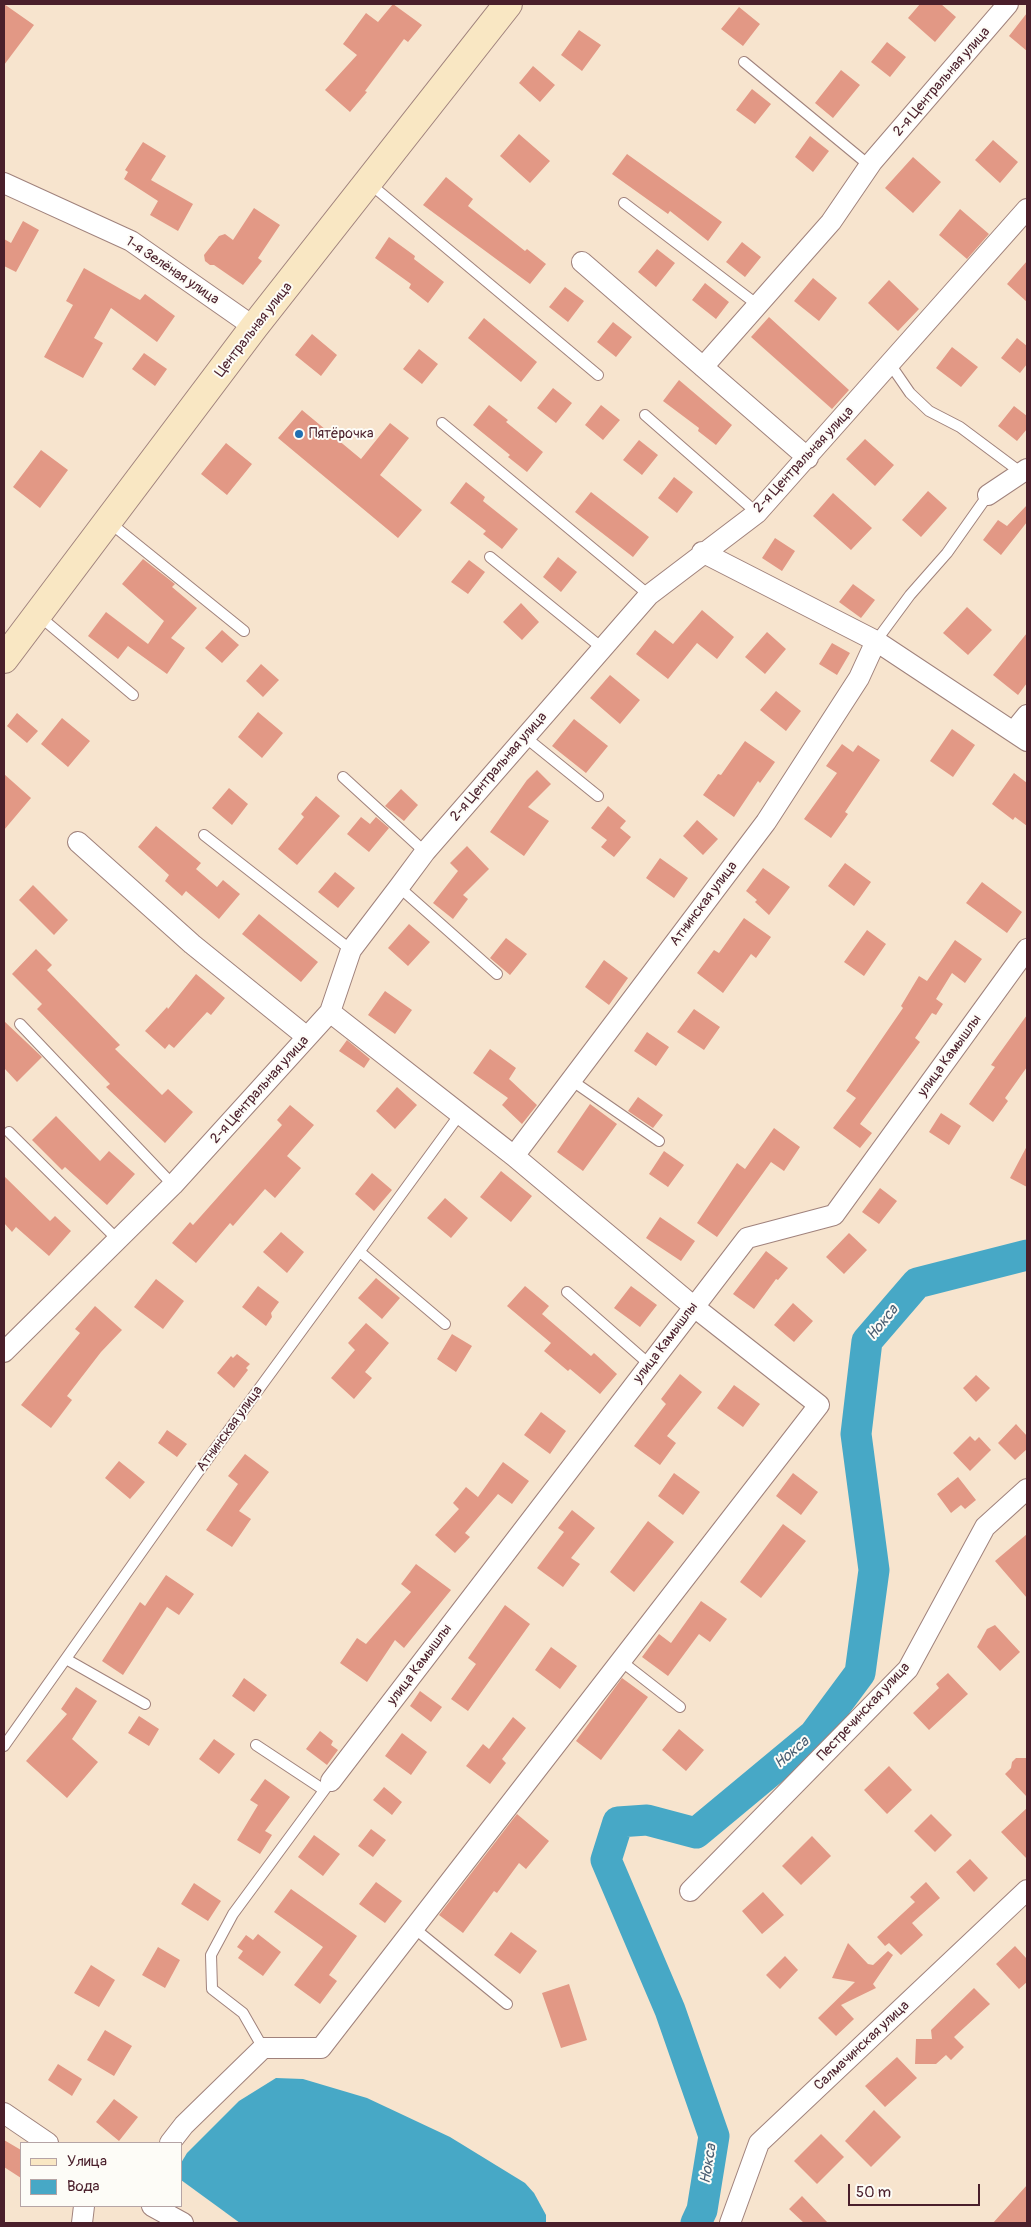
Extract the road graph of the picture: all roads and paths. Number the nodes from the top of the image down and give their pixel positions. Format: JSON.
{"nodes":[{"id":1,"x":508,"y":4,"type":"edge"},
{"id":2,"x":1008,"y":4,"type":"edge"},
{"id":3,"x":744,"y":62,"type":"dead end"},
{"id":4,"x":870,"y":166,"type":"junction"},
{"id":5,"x":4,"y":183,"type":"edge"},
{"id":6,"x":369,"y":183,"type":"junction"},
{"id":7,"x":624,"y":203,"type":"dead end"},
{"id":8,"x":1027,"y":209,"type":"edge"},
{"id":9,"x":582,"y":262,"type":"dead end"},
{"id":10,"x":759,"y":306,"type":"junction"},
{"id":11,"x":254,"y":327,"type":"junction"},
{"id":12,"x":890,"y":364,"type":"junction"},
{"id":13,"x":703,"y":367,"type":"junction"},
{"id":14,"x":598,"y":375,"type":"dead end"},
{"id":15,"x":645,"y":415,"type":"dead end"},
{"id":16,"x":442,"y":423,"type":"dead end"},
{"id":17,"x":808,"y":458,"type":"junction"},
{"id":18,"x":1025,"y":471,"type":"edge"},
{"id":19,"x":988,"y":495,"type":"joint"},
{"id":20,"x":757,"y":513,"type":"junction"},
{"id":21,"x":108,"y":522,"type":"junction"},
{"id":22,"x":702,"y":552,"type":"junction"},
{"id":23,"x":490,"y":556,"type":"dead end"},
{"id":24,"x":649,"y":595,"type":"junction"},
{"id":25,"x":38,"y":614,"type":"junction"},
{"id":26,"x":244,"y":631,"type":"dead end"},
{"id":27,"x":876,"y":641,"type":"junction"},
{"id":28,"x":602,"y":648,"type":"junction"},
{"id":29,"x":4,"y":659,"type":"edge"},
{"id":30,"x":133,"y":695,"type":"dead end"},
{"id":31,"x":1027,"y":715,"type":"edge"},
{"id":32,"x":1021,"y":736,"type":"edge"},
{"id":33,"x":525,"y":737,"type":"junction"},
{"id":34,"x":343,"y":777,"type":"dead end"},
{"id":35,"x":598,"y":796,"type":"dead end"},
{"id":36,"x":204,"y":835,"type":"dead end"},
{"id":37,"x":78,"y":842,"type":"dead end"},
{"id":38,"x":426,"y":852,"type":"junction"},
{"id":39,"x":399,"y":886,"type":"junction"},
{"id":40,"x":1027,"y":949,"type":"edge"},
{"id":41,"x":351,"y":950,"type":"junction"},
{"id":42,"x":497,"y":974,"type":"dead end"},
{"id":43,"x":330,"y":1012,"type":"junction"},
{"id":44,"x":20,"y":1024,"type":"dead end"},
{"id":45,"x":307,"y":1037,"type":"junction"},
{"id":46,"x":571,"y":1080,"type":"junction"},
{"id":47,"x":460,"y":1114,"type":"junction"},
{"id":48,"x":9,"y":1132,"type":"dead end"},
{"id":49,"x":659,"y":1141,"type":"dead end"},
{"id":50,"x":514,"y":1156,"type":"junction"},
{"id":51,"x":173,"y":1185,"type":"junction"},
{"id":52,"x":117,"y":1239,"type":"junction"},
{"id":53,"x":360,"y":1252,"type":"junction"},
{"id":54,"x":567,"y":1292,"type":"dead end"},
{"id":55,"x":693,"y":1306,"type":"junction"},
{"id":56,"x":445,"y":1324,"type":"dead end"},
{"id":57,"x":4,"y":1352,"type":"edge"},
{"id":58,"x":649,"y":1364,"type":"junction"},
{"id":59,"x":1027,"y":1489,"type":"edge"},
{"id":60,"x":66,"y":1659,"type":"junction"},
{"id":61,"x":621,"y":1661,"type":"junction"},
{"id":62,"x":145,"y":1704,"type":"dead end"},
{"id":63,"x":680,"y":1707,"type":"dead end"},
{"id":64,"x":256,"y":1745,"type":"dead end"},
{"id":65,"x":4,"y":1746,"type":"edge"},
{"id":66,"x":327,"y":1785,"type":"junction"},
{"id":67,"x":1027,"y":1890,"type":"edge"},
{"id":68,"x":690,"y":1891,"type":"dead end"},
{"id":69,"x":414,"y":1928,"type":"junction"},
{"id":70,"x":507,"y":2004,"type":"dead end"},
{"id":71,"x":263,"y":2048,"type":"junction"},
{"id":72,"x":4,"y":2114,"type":"edge"},
{"id":73,"x":46,"y":2142,"type":"edge"},
{"id":74,"x":171,"y":2142,"type":"edge"},
{"id":75,"x":84,"y":2207,"type":"edge"},
{"id":76,"x":154,"y":2207,"type":"edge"},
{"id":77,"x":82,"y":2223,"type":"edge"},
{"id":78,"x":183,"y":2223,"type":"edge"},
{"id":79,"x":730,"y":2223,"type":"edge"}],
"edges":[{"from":1,"to":6,"type":"street","name":"Центральная улица"},
{"from":2,"to":4,"type":"street","name":"2-я Центральная улица"},
{"from":3,"to":4,"type":"lane"},
{"from":4,"to":10,"type":"street","name":"2-я Центральная улица"},
{"from":5,"to":11,"type":"street","name":"1-я Зелёная улица"},
{"from":6,"to":11,"type":"street","name":"Центральная улица"},
{"from":6,"to":14,"type":"lane"},
{"from":7,"to":10,"type":"lane"},
{"from":8,"to":12,"type":"street","name":"2-я Центральная улица"},
{"from":9,"to":13,"type":"street"},
{"from":10,"to":13,"type":"street","name":"2-я Центральная улица"},
{"from":11,"to":21,"type":"street","name":"Центральная улица"},
{"from":12,"to":17,"type":"street","name":"2-я Центральная улица"},
{"from":12,"to":18,"type":"lane"},
{"from":13,"to":17,"type":"street"},
{"from":15,"to":20,"type":"lane"},
{"from":16,"to":24,"type":"lane"},
{"from":17,"to":20,"type":"street","name":"2-я Центральная улица"},
{"from":18,"to":19,"type":"street"},
{"from":19,"to":27,"type":"lane"},
{"from":20,"to":22,"type":"street","name":"2-я Центральная улица"},
{"from":21,"to":25,"type":"street","name":"Центральная улица"},
{"from":21,"to":26,"type":"lane"},
{"from":22,"to":24,"type":"street","name":"2-я Центральная улица"},
{"from":22,"to":27,"type":"street"},
{"from":23,"to":28,"type":"lane"},
{"from":24,"to":28,"type":"street","name":"2-я Центральная улица"},
{"from":25,"to":29,"type":"street","name":"Центральная улица"},
{"from":25,"to":30,"type":"lane"},
{"from":27,"to":32,"type":"street"},
{"from":27,"to":46,"type":"street","name":"Атнинская улица"},
{"from":28,"to":33,"type":"street","name":"2-я Центральная улица"},
{"from":31,"to":32,"type":"street"},
{"from":33,"to":35,"type":"lane"},
{"from":33,"to":38,"type":"street","name":"2-я Центральная улица"},
{"from":34,"to":38,"type":"lane"},
{"from":36,"to":41,"type":"lane"},
{"from":37,"to":45,"type":"street"},
{"from":38,"to":39,"type":"street","name":"2-я Центральная улица"},
{"from":39,"to":41,"type":"street","name":"2-я Центральная улица"},
{"from":39,"to":42,"type":"lane"},
{"from":40,"to":55,"type":"street","name":"улица Камышлы"},
{"from":41,"to":43,"type":"street","name":"2-я Центральная улица"},
{"from":43,"to":45,"type":"street","name":"2-я Центральная улица"},
{"from":43,"to":47,"type":"street"},
{"from":44,"to":51,"type":"lane"},
{"from":45,"to":51,"type":"street","name":"2-я Центральная улица"},
{"from":46,"to":49,"type":"lane"},
{"from":46,"to":50,"type":"street","name":"Атнинская улица"},
{"from":47,"to":50,"type":"street"},
{"from":47,"to":53,"type":"lane","name":"Атнинская улица"},
{"from":48,"to":52,"type":"lane"},
{"from":50,"to":55,"type":"street"},
{"from":51,"to":52,"type":"street","name":"2-я Центральная улица"},
{"from":52,"to":57,"type":"street","name":"2-я Центральная улица"},
{"from":53,"to":56,"type":"lane"},
{"from":53,"to":60,"type":"lane","name":"Атнинская улица"},
{"from":54,"to":58,"type":"lane"},
{"from":55,"to":58,"type":"street","name":"улица Камышлы"},
{"from":55,"to":61,"type":"street"},
{"from":58,"to":66,"type":"street","name":"улица Камышлы"},
{"from":59,"to":68,"type":"street","name":"Пестречинская улица"},
{"from":60,"to":62,"type":"lane"},
{"from":60,"to":65,"type":"lane","name":"Атнинская улица"},
{"from":61,"to":63,"type":"lane"},
{"from":61,"to":69,"type":"street"},
{"from":64,"to":66,"type":"lane"},
{"from":66,"to":71,"type":"lane"},
{"from":67,"to":79,"type":"street","name":"Салмачинская улица"},
{"from":69,"to":70,"type":"lane"},
{"from":69,"to":71,"type":"street"},
{"from":71,"to":74,"type":"street"},
{"from":72,"to":73,"type":"street"},
{"from":75,"to":77,"type":"street"},
{"from":76,"to":78,"type":"street"}]}
